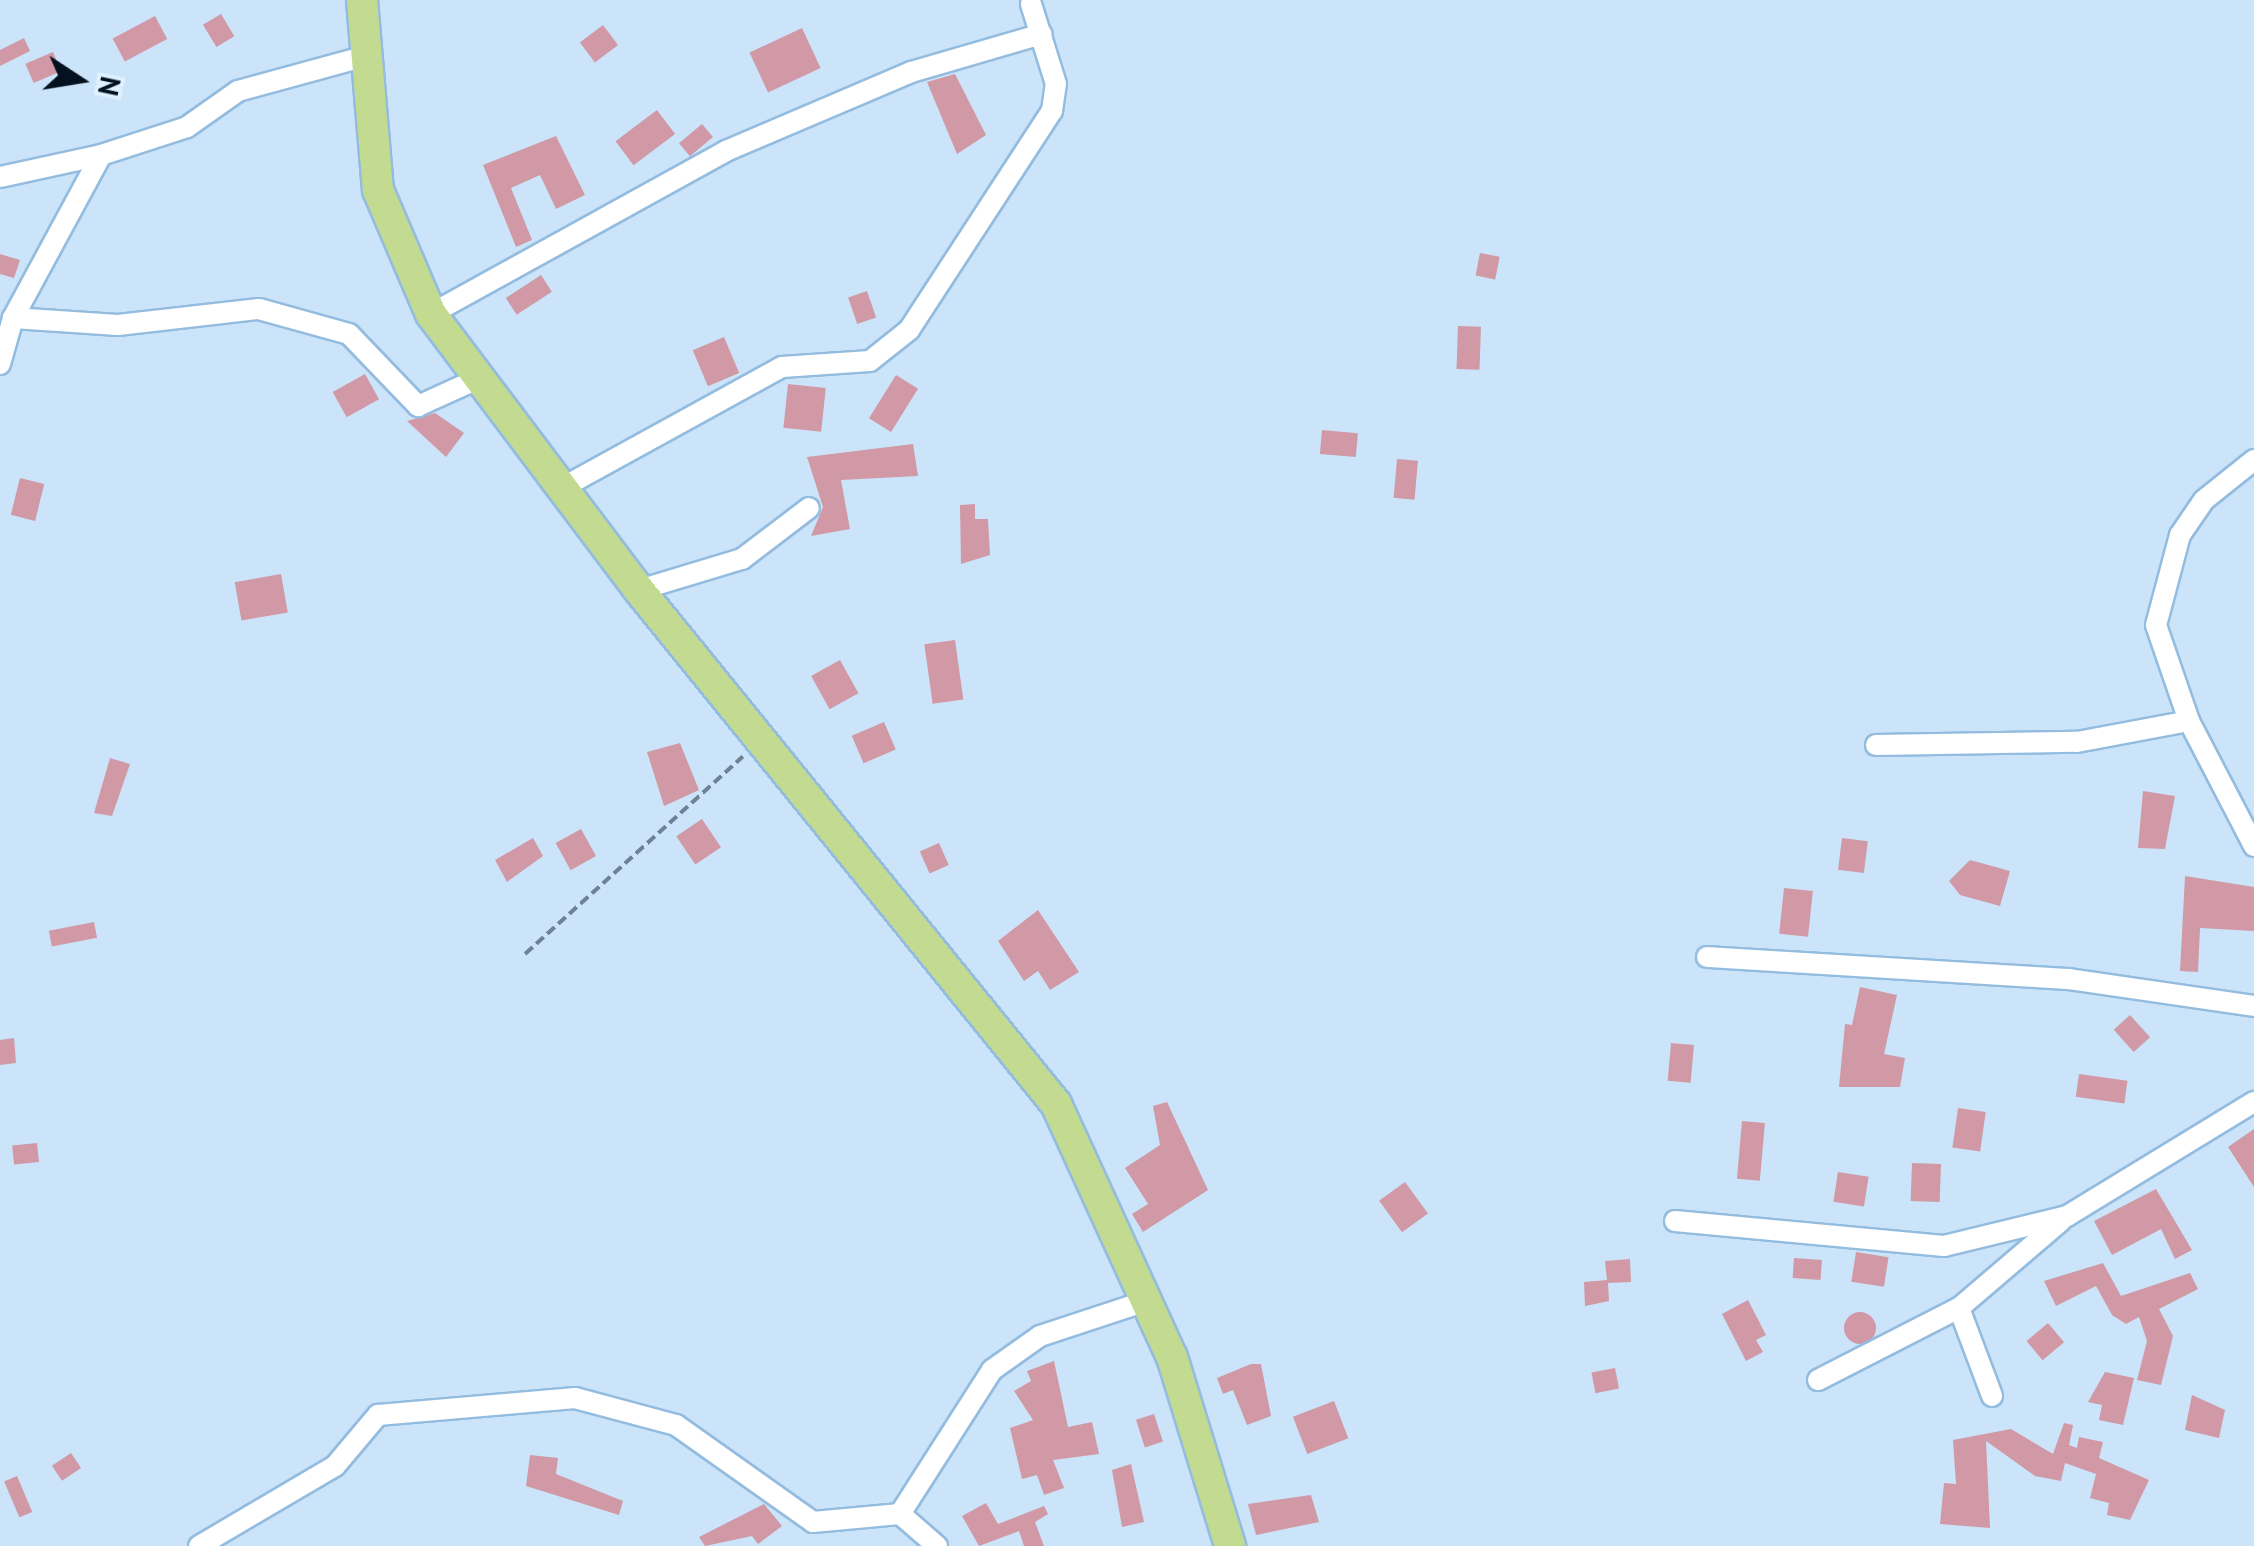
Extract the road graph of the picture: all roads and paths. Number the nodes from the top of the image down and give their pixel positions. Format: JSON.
{"nodes":[{"id":1,"x":362,"y":0,"type":"edge"},
{"id":2,"x":1031,"y":4,"type":"dead end"},
{"id":3,"x":1042,"y":34,"type":"junction"},
{"id":4,"x":362,"y":57,"type":"junction"},
{"id":5,"x":100,"y":156,"type":"junction"},
{"id":6,"x":0,"y":177,"type":"edge"},
{"id":7,"x":431,"y":314,"type":"junction"},
{"id":8,"x":13,"y":318,"type":"junction"},
{"id":9,"x":0,"y":364,"type":"edge"},
{"id":10,"x":473,"y":380,"type":"junction"},
{"id":11,"x":2254,"y":460,"type":"edge"},
{"id":12,"x":560,"y":489,"type":"junction"},
{"id":13,"x":809,"y":508,"type":"dead end"},
{"id":14,"x":639,"y":590,"type":"junction"},
{"id":15,"x":2189,"y":720,"type":"junction"},
{"id":16,"x":762,"y":740,"type":"junction"},
{"id":17,"x":1876,"y":745,"type":"dead end"},
{"id":18,"x":2254,"y":846,"type":"edge"},
{"id":19,"x":525,"y":954,"type":"dead end"},
{"id":20,"x":1707,"y":957,"type":"dead end"},
{"id":21,"x":2254,"y":1006,"type":"edge"},
{"id":22,"x":2254,"y":1102,"type":"edge"},
{"id":23,"x":2067,"y":1216,"type":"junction"},
{"id":24,"x":1674,"y":1221,"type":"dead end"},
{"id":25,"x":1149,"y":1300,"type":"junction"},
{"id":26,"x":1960,"y":1308,"type":"junction"},
{"id":27,"x":1818,"y":1380,"type":"dead end"},
{"id":28,"x":1992,"y":1396,"type":"dead end"},
{"id":29,"x":900,"y":1514,"type":"junction"},
{"id":30,"x":199,"y":1546,"type":"edge"},
{"id":31,"x":937,"y":1546,"type":"edge"},
{"id":32,"x":1230,"y":1546,"type":"edge"}],
"edges":[{"from":1,"to":4,"type":"main road"},
{"from":2,"to":3,"type":"street"},
{"from":3,"to":7,"type":"street"},
{"from":3,"to":12,"type":"street"},
{"from":4,"to":5,"type":"street"},
{"from":4,"to":7,"type":"main road"},
{"from":5,"to":6,"type":"street"},
{"from":5,"to":8,"type":"street"},
{"from":7,"to":10,"type":"main road"},
{"from":8,"to":9,"type":"street"},
{"from":8,"to":10,"type":"street"},
{"from":10,"to":12,"type":"main road"},
{"from":11,"to":15,"type":"street"},
{"from":12,"to":14,"type":"main road"},
{"from":13,"to":14,"type":"street"},
{"from":14,"to":16,"type":"main road"},
{"from":15,"to":17,"type":"street"},
{"from":15,"to":18,"type":"street"},
{"from":16,"to":19,"type":"path"},
{"from":16,"to":25,"type":"main road"},
{"from":20,"to":21,"type":"street"},
{"from":22,"to":23,"type":"street"},
{"from":23,"to":24,"type":"street"},
{"from":23,"to":26,"type":"street"},
{"from":25,"to":29,"type":"street"},
{"from":25,"to":32,"type":"main road"},
{"from":26,"to":27,"type":"street"},
{"from":26,"to":28,"type":"street"},
{"from":29,"to":30,"type":"street"},
{"from":29,"to":31,"type":"street"}]}
